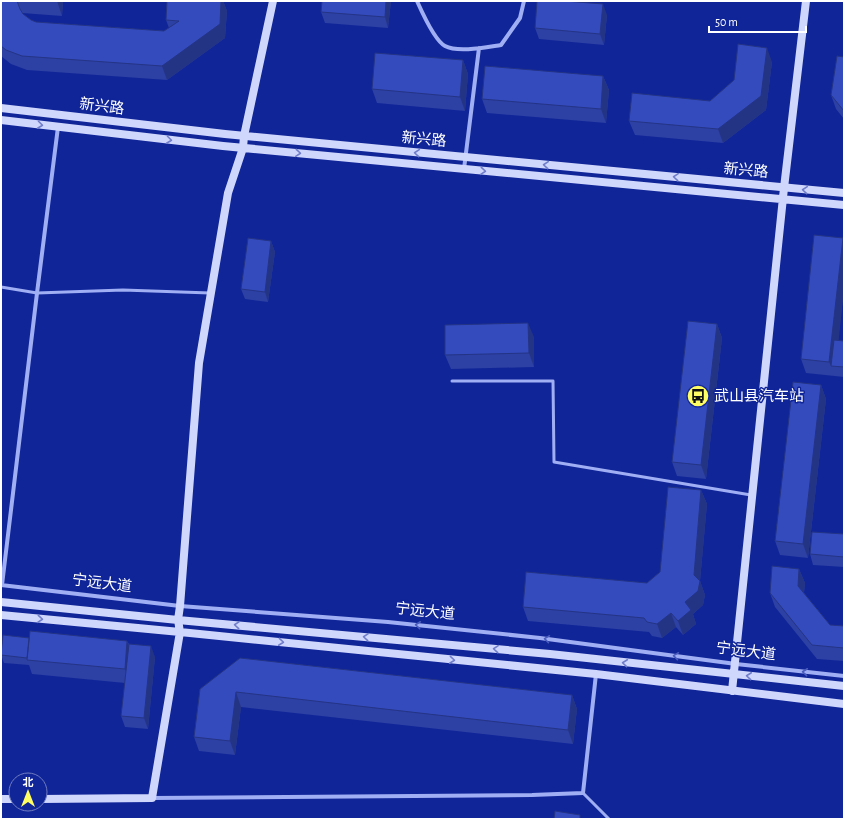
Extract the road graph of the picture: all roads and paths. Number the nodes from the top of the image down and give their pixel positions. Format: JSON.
{"nodes":[{"id":1,"x":273,"y":1,"type":"edge"},
{"id":2,"x":417,"y":1,"type":"edge"},
{"id":3,"x":524,"y":1,"type":"edge"},
{"id":4,"x":806,"y":1,"type":"edge"},
{"id":5,"x":479,"y":48,"type":"junction"},
{"id":6,"x":1,"y":108,"type":"edge"},
{"id":7,"x":1,"y":120,"type":"edge"},
{"id":8,"x":58,"y":127,"type":"junction"},
{"id":9,"x":244,"y":136,"type":"junction"},
{"id":10,"x":243,"y":148,"type":"junction"},
{"id":11,"x":466,"y":157,"type":"junction"},
{"id":12,"x":464,"y":169,"type":"junction"},
{"id":13,"x":784,"y":188,"type":"junction"},
{"id":14,"x":844,"y":193,"type":"edge"},
{"id":15,"x":782,"y":199,"type":"junction"},
{"id":16,"x":844,"y":204,"type":"edge"},
{"id":17,"x":1,"y":287,"type":"edge"},
{"id":18,"x":36,"y":293,"type":"junction"},
{"id":19,"x":211,"y":293,"type":"junction"},
{"id":20,"x":452,"y":381,"type":"dead end"},
{"id":21,"x":753,"y":495,"type":"junction"},
{"id":22,"x":2,"y":585,"type":"edge"},
{"id":23,"x":1,"y":602,"type":"edge"},
{"id":24,"x":180,"y":606,"type":"junction"},
{"id":25,"x":1,"y":615,"type":"edge"},
{"id":26,"x":178,"y":620,"type":"junction"},
{"id":27,"x":180,"y":632,"type":"junction"},
{"id":28,"x":736,"y":664,"type":"junction"},
{"id":29,"x":596,"y":674,"type":"junction"},
{"id":30,"x":734,"y":675,"type":"junction"},
{"id":31,"x":844,"y":676,"type":"edge"},
{"id":32,"x":844,"y":686,"type":"edge"},
{"id":33,"x":732,"y":691,"type":"junction"},
{"id":34,"x":844,"y":704,"type":"edge"},
{"id":35,"x":583,"y":793,"type":"junction"},
{"id":36,"x":152,"y":798,"type":"junction"},
{"id":37,"x":48,"y":799,"type":"edge"},
{"id":38,"x":609,"y":819,"type":"edge"}],
"edges":[{"from":1,"to":9,"type":"main road"},
{"from":2,"to":5,"type":"street"},
{"from":3,"to":5,"type":"street"},
{"from":4,"to":13,"type":"main road"},
{"from":5,"to":11,"type":"street"},
{"from":6,"to":9,"type":"main road","name":"新兴路"},
{"from":7,"to":8,"type":"main road","name":"新兴路","one_way":true},
{"from":8,"to":10,"type":"main road","name":"新兴路","one_way":true},
{"from":8,"to":18,"type":"street"},
{"from":9,"to":10,"type":"main road"},
{"from":11,"to":9,"type":"main road","name":"新兴路","one_way":true},
{"from":10,"to":12,"type":"main road","name":"新兴路","one_way":true},
{"from":10,"to":19,"type":"main road"},
{"from":11,"to":12,"type":"street"},
{"from":13,"to":11,"type":"main road","name":"新兴路","one_way":true},
{"from":12,"to":15,"type":"main road","name":"新兴路","one_way":true},
{"from":14,"to":13,"type":"main road","name":"新兴路","one_way":true},
{"from":13,"to":15,"type":"main road"},
{"from":15,"to":16,"type":"main road","name":"新兴路"},
{"from":15,"to":21,"type":"main road"},
{"from":17,"to":18,"type":"lane"},
{"from":18,"to":19,"type":"lane"},
{"from":18,"to":22,"type":"street"},
{"from":19,"to":24,"type":"main road"},
{"from":20,"to":21,"type":"lane"},
{"from":21,"to":28,"type":"main road"},
{"from":22,"to":24,"type":"street","name":"宁远大道"},
{"from":23,"to":26,"type":"main road","name":"宁远大道"},
{"from":24,"to":26,"type":"main road"},
{"from":28,"to":24,"type":"street","name":"宁远大道","one_way":true},
{"from":25,"to":27,"type":"main road","one_way":true},
{"from":26,"to":27,"type":"main road"},
{"from":30,"to":26,"type":"main road","name":"宁远大道","one_way":true},
{"from":27,"to":29,"type":"main road","one_way":true},
{"from":27,"to":36,"type":"main road"},
{"from":28,"to":30,"type":"main road"},
{"from":31,"to":28,"type":"street","name":"宁远大道","one_way":true},
{"from":29,"to":33,"type":"main road"},
{"from":29,"to":35,"type":"street"},
{"from":32,"to":30,"type":"main road","name":"宁远大道","one_way":true},
{"from":30,"to":33,"type":"main road"},
{"from":33,"to":34,"type":"main road"},
{"from":35,"to":36,"type":"street"},
{"from":35,"to":38,"type":"lane"},
{"from":36,"to":37,"type":"main road"}]}
